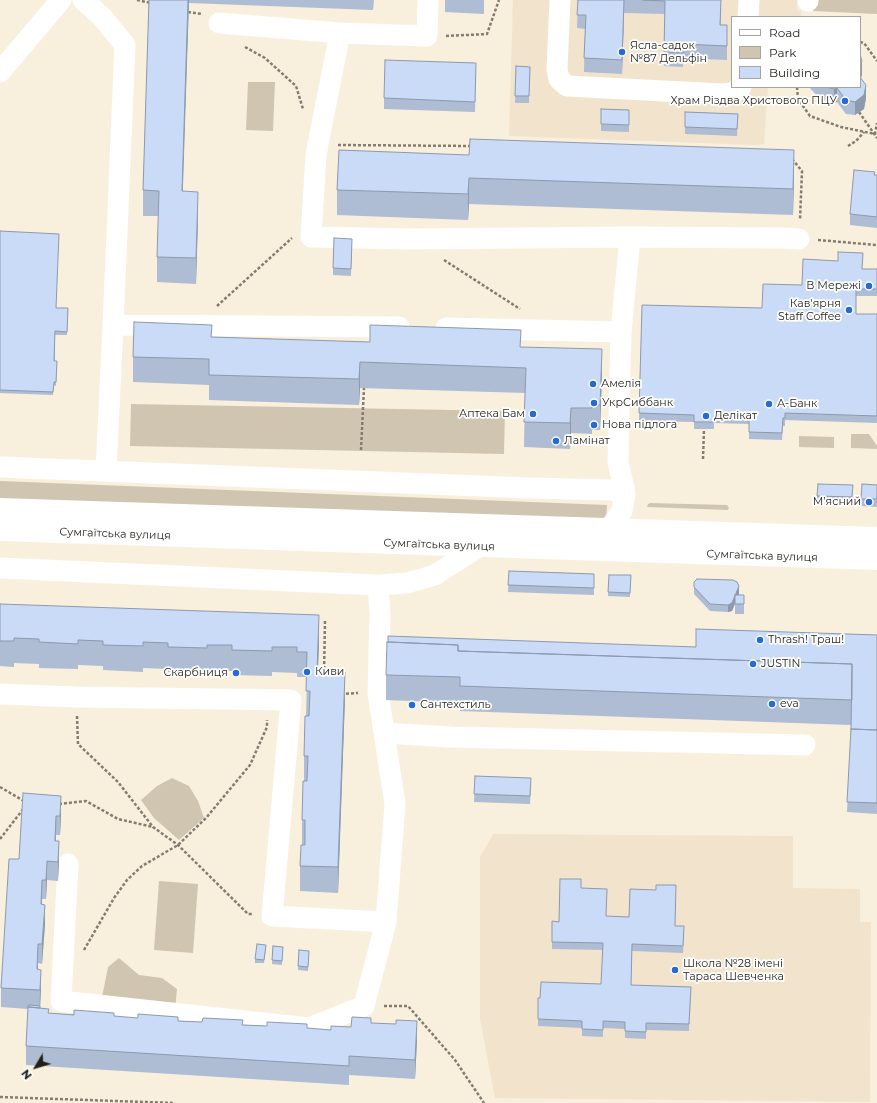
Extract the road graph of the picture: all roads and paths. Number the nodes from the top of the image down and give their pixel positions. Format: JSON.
{"nodes":[{"id":1,"x":61,"y":0,"type":"edge"},
{"id":2,"x":84,"y":0,"type":"edge"},
{"id":3,"x":137,"y":0,"type":"edge"},
{"id":4,"x":428,"y":0,"type":"edge"},
{"id":5,"x":499,"y":0,"type":"edge"},
{"id":6,"x":560,"y":0,"type":"edge"},
{"id":7,"x":749,"y":0,"type":"edge"},
{"id":8,"x":156,"y":5,"type":"edge"},
{"id":9,"x":188,"y":12,"type":"edge"},
{"id":10,"x":748,"y":16,"type":"edge"},
{"id":11,"x":219,"y":23,"type":"joint"},
{"id":12,"x":340,"y":33,"type":"junction"},
{"id":13,"x":427,"y":36,"type":"junction"},
{"id":14,"x":861,"y":42,"type":"edge"},
{"id":15,"x":245,"y":46,"type":"dead end"},
{"id":16,"x":877,"y":61,"type":"edge"},
{"id":17,"x":2,"y":66,"type":"edge"},
{"id":18,"x":740,"y":88,"type":"edge"},
{"id":19,"x":797,"y":88,"type":"edge"},
{"id":20,"x":859,"y":112,"type":"edge"},
{"id":21,"x":877,"y":123,"type":"edge"},
{"id":22,"x":864,"y":132,"type":"junction"},
{"id":23,"x":876,"y":136,"type":"edge"},
{"id":24,"x":318,"y":144,"type":"junction"},
{"id":25,"x":475,"y":146,"type":"edge"},
{"id":26,"x":848,"y":146,"type":"dead end"},
{"id":27,"x":788,"y":157,"type":"edge"},
{"id":28,"x":294,"y":236,"type":"dead end"},
{"id":29,"x":630,"y":237,"type":"junction"},
{"id":30,"x":799,"y":239,"type":"junction"},
{"id":31,"x":877,"y":245,"type":"edge"},
{"id":32,"x":438,"y":256,"type":"dead end"},
{"id":33,"x":525,"y":312,"type":"dead end"},
{"id":34,"x":112,"y":325,"type":"junction"},
{"id":35,"x":194,"y":326,"type":"junction"},
{"id":36,"x":621,"y":332,"type":"junction"},
{"id":37,"x":364,"y":388,"type":"edge"},
{"id":38,"x":704,"y":429,"type":"edge"},
{"id":39,"x":361,"y":450,"type":"dead end"},
{"id":40,"x":703,"y":459,"type":"dead end"},
{"id":41,"x":0,"y":467,"type":"edge"},
{"id":42,"x":106,"y":471,"type":"junction"},
{"id":43,"x":625,"y":493,"type":"junction"},
{"id":44,"x":0,"y":509,"type":"edge"},
{"id":45,"x":609,"y":529,"type":"junction"},
{"id":46,"x":0,"y":530,"type":"edge"},
{"id":47,"x":877,"y":538,"type":"edge"},
{"id":48,"x":480,"y":546,"type":"junction"},
{"id":49,"x":877,"y":559,"type":"edge"},
{"id":50,"x":0,"y":568,"type":"edge"},
{"id":51,"x":378,"y":585,"type":"junction"},
{"id":52,"x":325,"y":621,"type":"dead end"},
{"id":53,"x":324,"y":679,"type":"edge"},
{"id":54,"x":378,"y":692,"type":"junction"},
{"id":55,"x":0,"y":694,"type":"edge"},
{"id":56,"x":339,"y":694,"type":"edge"},
{"id":57,"x":76,"y":697,"type":"junction"},
{"id":58,"x":267,"y":699,"type":"junction"},
{"id":59,"x":384,"y":733,"type":"junction"},
{"id":60,"x":805,"y":745,"type":"dead end"},
{"id":61,"x":0,"y":787,"type":"edge"},
{"id":62,"x":58,"y":804,"type":"edge"},
{"id":63,"x":154,"y":827,"type":"junction"},
{"id":64,"x":0,"y":839,"type":"edge"},
{"id":65,"x":178,"y":845,"type":"junction"},
{"id":66,"x":68,"y":864,"type":"dead end"},
{"id":67,"x":272,"y":916,"type":"junction"},
{"id":68,"x":386,"y":922,"type":"junction"},
{"id":69,"x":84,"y":951,"type":"dead end"},
{"id":70,"x":364,"y":1006,"type":"junction"},
{"id":71,"x":0,"y":1097,"type":"edge"},
{"id":72,"x":174,"y":1103,"type":"edge"},
{"id":73,"x":484,"y":1103,"type":"edge"}],
"edges":[{"from":1,"to":17,"type":"street"},
{"from":2,"to":34,"type":"street"},
{"from":3,"to":8,"type":"path"},
{"from":4,"to":13,"type":"street"},
{"from":5,"to":13,"type":"path"},
{"from":6,"to":18,"type":"street"},
{"from":7,"to":10,"type":"street"},
{"from":9,"to":11,"type":"path"},
{"from":11,"to":12,"type":"street"},
{"from":12,"to":13,"type":"street"},
{"from":12,"to":24,"type":"street"},
{"from":14,"to":16,"type":"path"},
{"from":15,"to":24,"type":"path"},
{"from":19,"to":22,"type":"path"},
{"from":20,"to":23,"type":"path"},
{"from":21,"to":23,"type":"path"},
{"from":22,"to":23,"type":"path"},
{"from":22,"to":26,"type":"path"},
{"from":24,"to":25,"type":"path"},
{"from":24,"to":29,"type":"street"},
{"from":27,"to":30,"type":"path"},
{"from":28,"to":35,"type":"path"},
{"from":29,"to":30,"type":"street"},
{"from":29,"to":36,"type":"street"},
{"from":30,"to":31,"type":"path"},
{"from":32,"to":33,"type":"path"},
{"from":34,"to":35,"type":"street"},
{"from":34,"to":42,"type":"street"},
{"from":35,"to":36,"type":"street"},
{"from":36,"to":43,"type":"street"},
{"from":37,"to":39,"type":"path"},
{"from":38,"to":40,"type":"path"},
{"from":41,"to":42,"type":"street"},
{"from":42,"to":43,"type":"street"},
{"from":43,"to":45,"type":"street"},
{"from":44,"to":45,"type":"main road","name":"Сумгаїтська вулиця"},
{"from":45,"to":47,"type":"main road","name":"Сумгаїтська вулиця"},
{"from":46,"to":48,"type":"main road","name":"Сумгаїтська вулиця"},
{"from":48,"to":49,"type":"main road","name":"Сумгаїтська вулиця"},
{"from":48,"to":51,"type":"street"},
{"from":50,"to":51,"type":"street"},
{"from":51,"to":54,"type":"street"},
{"from":52,"to":53,"type":"path"},
{"from":54,"to":56,"type":"path"},
{"from":54,"to":59,"type":"street"},
{"from":55,"to":57,"type":"street"},
{"from":57,"to":58,"type":"street"},
{"from":57,"to":63,"type":"path"},
{"from":58,"to":65,"type":"path"},
{"from":58,"to":67,"type":"street"},
{"from":59,"to":60,"type":"street"},
{"from":59,"to":68,"type":"street"},
{"from":61,"to":64,"type":"path"},
{"from":62,"to":63,"type":"path"},
{"from":63,"to":65,"type":"path"},
{"from":65,"to":67,"type":"path"},
{"from":65,"to":69,"type":"path"},
{"from":66,"to":70,"type":"street"},
{"from":67,"to":68,"type":"street"},
{"from":68,"to":70,"type":"street"},
{"from":70,"to":73,"type":"path"},
{"from":71,"to":72,"type":"path"}]}
